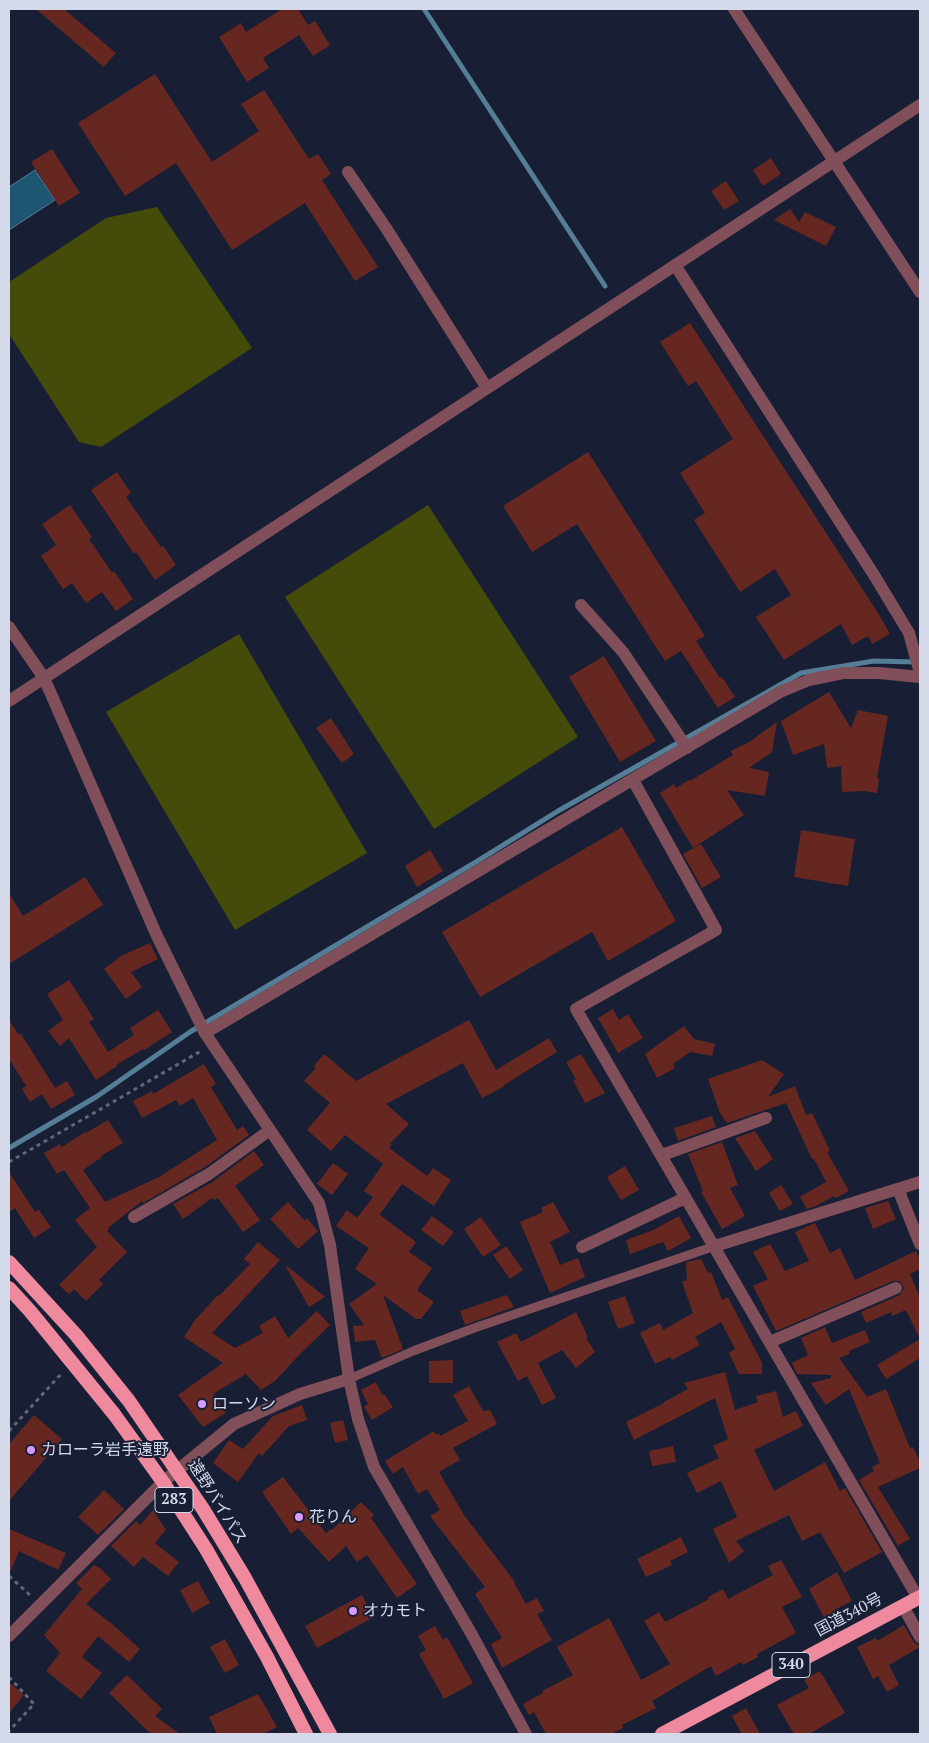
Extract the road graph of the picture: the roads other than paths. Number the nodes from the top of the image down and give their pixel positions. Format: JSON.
{"nodes":[{"id":1,"x":734,"y":9,"type":"edge"},
{"id":2,"x":920,"y":105,"type":"edge"},
{"id":3,"x":834,"y":161,"type":"junction"},
{"id":4,"x":348,"y":172,"type":"dead end"},
{"id":5,"x":675,"y":265,"type":"junction"},
{"id":6,"x":920,"y":292,"type":"edge"},
{"id":7,"x":487,"y":388,"type":"junction"},
{"id":8,"x":582,"y":605,"type":"dead end"},
{"id":9,"x":9,"y":627,"type":"edge"},
{"id":10,"x":920,"y":674,"type":"edge"},
{"id":11,"x":44,"y":678,"type":"junction"},
{"id":12,"x":9,"y":701,"type":"edge"},
{"id":13,"x":686,"y":747,"type":"junction"},
{"id":14,"x":633,"y":780,"type":"junction"},
{"id":15,"x":205,"y":1033,"type":"junction"},
{"id":16,"x":766,"y":1118,"type":"dead end"},
{"id":17,"x":270,"y":1130,"type":"junction"},
{"id":18,"x":662,"y":1155,"type":"junction"},
{"id":19,"x":920,"y":1182,"type":"edge"},
{"id":20,"x":898,"y":1188,"type":"junction"},
{"id":21,"x":685,"y":1198,"type":"junction"},
{"id":22,"x":134,"y":1218,"type":"dead end"},
{"id":23,"x":920,"y":1244,"type":"edge"},
{"id":24,"x":715,"y":1246,"type":"junction"},
{"id":25,"x":582,"y":1247,"type":"dead end"},
{"id":26,"x":9,"y":1262,"type":"edge"},
{"id":27,"x":9,"y":1288,"type":"edge"},
{"id":28,"x":896,"y":1288,"type":"dead end"},
{"id":29,"x":770,"y":1342,"type":"junction"},
{"id":30,"x":349,"y":1379,"type":"junction"},
{"id":31,"x":177,"y":1470,"type":"junction"},
{"id":32,"x":163,"y":1482,"type":"junction"},
{"id":33,"x":919,"y":1597,"type":"edge"},
{"id":34,"x":903,"y":1606,"type":"junction"},
{"id":35,"x":9,"y":1636,"type":"edge"},
{"id":36,"x":920,"y":1637,"type":"edge"},
{"id":37,"x":306,"y":1734,"type":"edge"},
{"id":38,"x":330,"y":1734,"type":"edge"},
{"id":39,"x":526,"y":1734,"type":"edge"},
{"id":40,"x":662,"y":1734,"type":"edge"}],
"edges":[{"from":1,"to":3,"type":"street"},
{"from":2,"to":3,"type":"street"},
{"from":3,"to":5,"type":"street"},
{"from":3,"to":6,"type":"street"},
{"from":4,"to":7,"type":"street"},
{"from":5,"to":7,"type":"street"},
{"from":5,"to":10,"type":"street"},
{"from":7,"to":11,"type":"street"},
{"from":8,"to":13,"type":"street"},
{"from":9,"to":11,"type":"street"},
{"from":10,"to":13,"type":"street"},
{"from":11,"to":12,"type":"street"},
{"from":11,"to":15,"type":"street"},
{"from":13,"to":14,"type":"street"},
{"from":14,"to":15,"type":"street"},
{"from":14,"to":18,"type":"street"},
{"from":15,"to":17,"type":"street"},
{"from":16,"to":18,"type":"street"},
{"from":17,"to":22,"type":"street"},
{"from":17,"to":30,"type":"street"},
{"from":18,"to":21,"type":"street"},
{"from":19,"to":20,"type":"street"},
{"from":20,"to":23,"type":"street"},
{"from":20,"to":24,"type":"street"},
{"from":21,"to":24,"type":"street"},
{"from":21,"to":25,"type":"street"},
{"from":24,"to":29,"type":"street"},
{"from":24,"to":30,"type":"lane"},
{"from":26,"to":31,"type":"highway","name":"遠野バイパス","number":"283"},
{"from":27,"to":32,"type":"highway","number":"283"},
{"from":28,"to":29,"type":"street"},
{"from":29,"to":33,"type":"street"},
{"from":30,"to":31,"type":"street"},
{"from":30,"to":39,"type":"street"},
{"from":31,"to":32,"type":"street"},
{"from":31,"to":38,"type":"highway","name":"遠野バイパス","number":"283"},
{"from":32,"to":35,"type":"street"},
{"from":32,"to":37,"type":"highway","number":"283"},
{"from":33,"to":34,"type":"highway","name":"国道340号","number":"340"},
{"from":34,"to":36,"type":"street"},
{"from":34,"to":40,"type":"highway","name":"国道340号","number":"340"}]}
